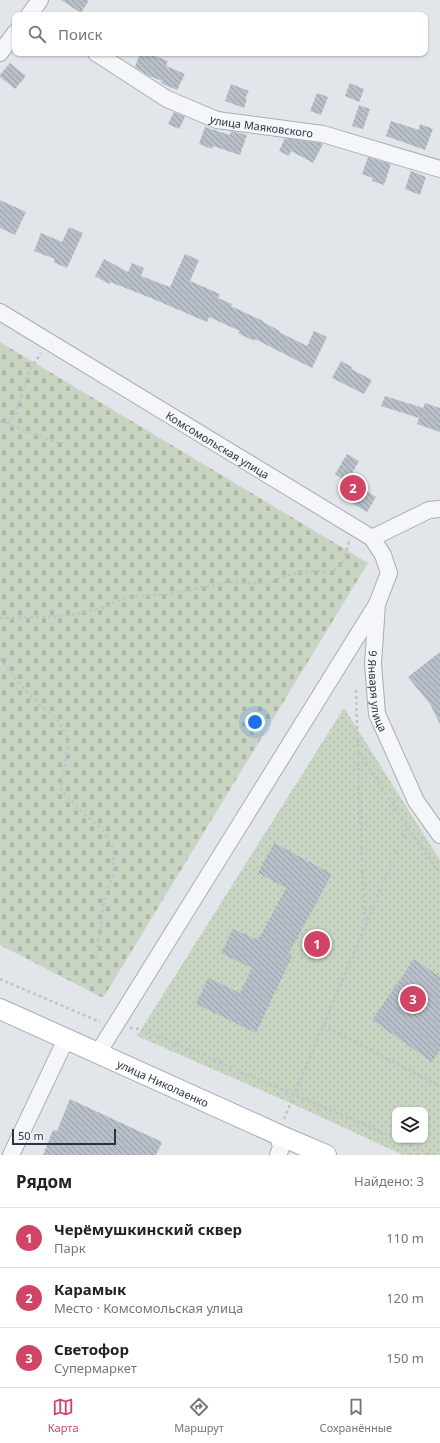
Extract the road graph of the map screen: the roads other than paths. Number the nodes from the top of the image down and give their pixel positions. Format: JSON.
{"nodes":[{"id":1,"x":12,"y":37,"type":"edge"},
{"id":2,"x":0,"y":53,"type":"edge"},
{"id":3,"x":101,"y":56,"type":"edge"},
{"id":4,"x":440,"y":169,"type":"edge"},
{"id":5,"x":0,"y":312,"type":"edge"},
{"id":6,"x":440,"y":508,"type":"edge"},
{"id":7,"x":372,"y":538,"type":"junction"},
{"id":8,"x":377,"y":604,"type":"junction"},
{"id":9,"x":440,"y":835,"type":"edge"},
{"id":10,"x":0,"y":1009,"type":"edge"},
{"id":11,"x":0,"y":1020,"type":"edge"},
{"id":12,"x":64,"y":1043,"type":"junction"},
{"id":13,"x":98,"y":1053,"type":"junction"},
{"id":14,"x":284,"y":1148,"type":"edge"},
{"id":15,"x":11,"y":1155,"type":"edge"},
{"id":16,"x":326,"y":1155,"type":"edge"}],
"edges":[{"from":1,"to":2,"type":"street"},
{"from":3,"to":4,"type":"street","name":"улица Маяковского"},
{"from":5,"to":7,"type":"street","name":"Комсомольская улица"},
{"from":6,"to":7,"type":"street"},
{"from":7,"to":8,"type":"street","name":"9 Января улица"},
{"from":8,"to":9,"type":"street","name":"9 Января улица"},
{"from":8,"to":13,"type":"street"},
{"from":10,"to":12,"type":"main road","name":"улица Николаенко"},
{"from":11,"to":12,"type":"main road","name":"улица Николаенко"},
{"from":12,"to":13,"type":"main road","name":"улица Николаенко"},
{"from":12,"to":14,"type":"main road","name":"улица Николаенко"},
{"from":12,"to":15,"type":"street"},
{"from":13,"to":14,"type":"main road","name":"улица Николаенко"},
{"from":14,"to":16,"type":"main road","name":"улица Николаенко"}]}
